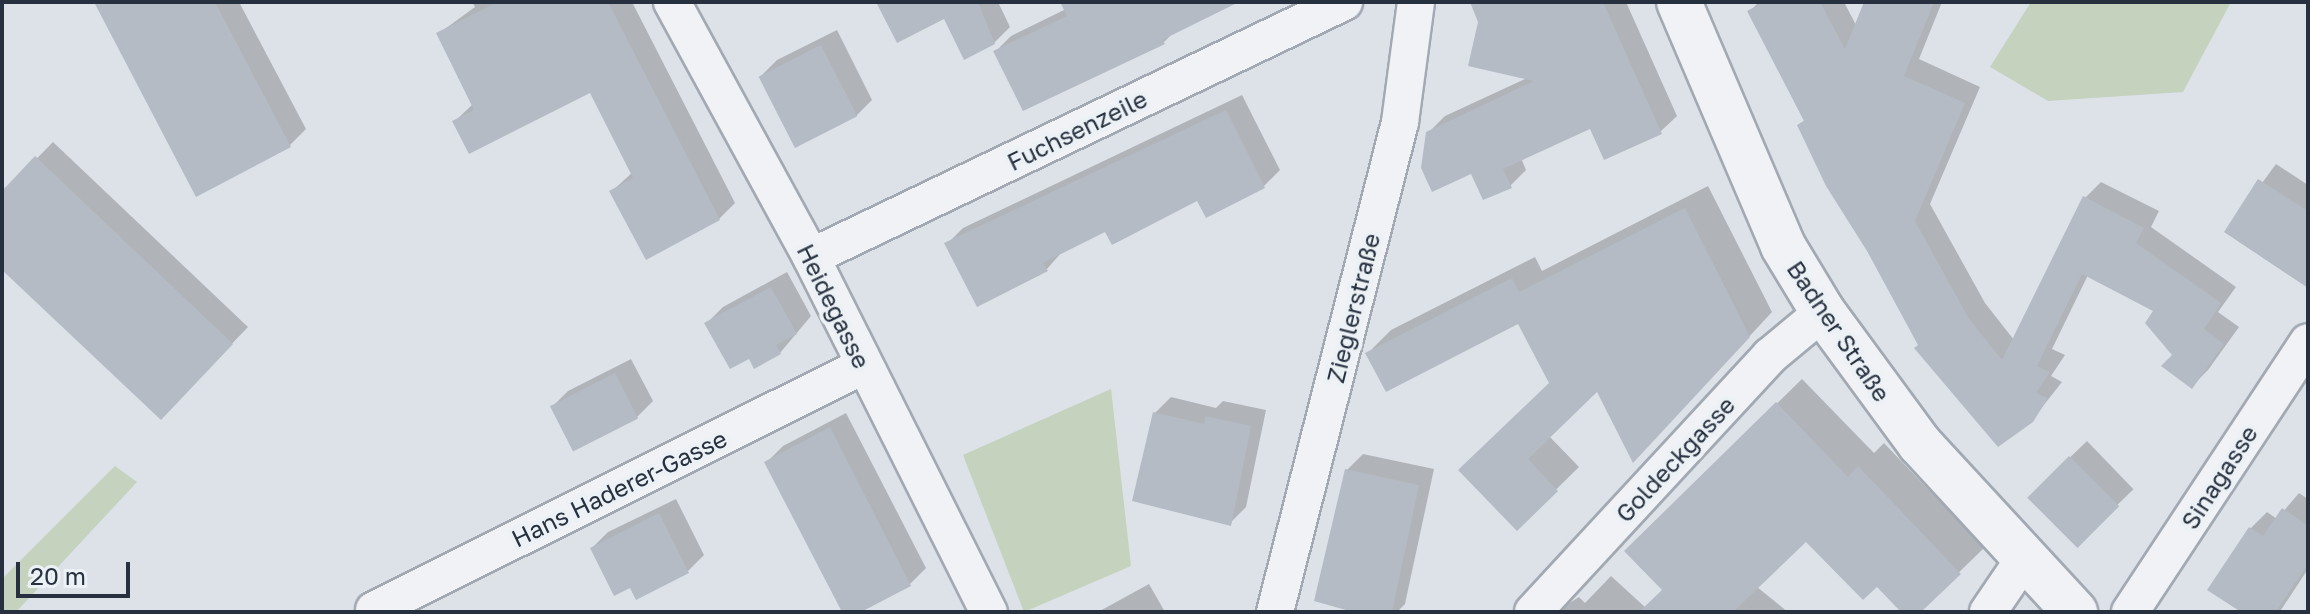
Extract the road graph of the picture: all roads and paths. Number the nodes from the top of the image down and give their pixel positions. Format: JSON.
{"nodes":[{"id":1,"x":672,"y":2,"type":"edge"},
{"id":2,"x":1344,"y":2,"type":"edge"},
{"id":3,"x":1416,"y":2,"type":"edge"},
{"id":4,"x":1679,"y":2,"type":"edge"},
{"id":5,"x":811,"y":257,"type":"junction"},
{"id":6,"x":1823,"y":312,"type":"junction"},
{"id":7,"x":2308,"y":342,"type":"edge"},
{"id":8,"x":863,"y":366,"type":"junction"},
{"id":9,"x":2024,"y":559,"type":"junction"},
{"id":10,"x":374,"y":610,"type":"dead end"},
{"id":11,"x":989,"y":612,"type":"edge"},
{"id":12,"x":1275,"y":612,"type":"edge"},
{"id":13,"x":1533,"y":612,"type":"edge"},
{"id":14,"x":1988,"y":612,"type":"edge"},
{"id":15,"x":2075,"y":612,"type":"edge"},
{"id":16,"x":2130,"y":612,"type":"edge"}],
"edges":[{"from":1,"to":5,"type":"street","name":"Heidegasse"},
{"from":2,"to":5,"type":"street","name":"Fuchsenzeile"},
{"from":3,"to":12,"type":"street","name":"Zieglerstraße"},
{"from":4,"to":6,"type":"street","name":"Badner Straße"},
{"from":5,"to":8,"type":"street","name":"Heidegasse"},
{"from":6,"to":9,"type":"street","name":"Badner Straße"},
{"from":6,"to":13,"type":"street","name":"Goldeckgasse"},
{"from":7,"to":16,"type":"street","name":"Sinagasse"},
{"from":8,"to":10,"type":"street","name":"Hans Haderer-Gasse"},
{"from":8,"to":11,"type":"street","name":"Heidegasse"},
{"from":9,"to":14,"type":"street"},
{"from":9,"to":15,"type":"street","name":"Badner Straße"}]}
